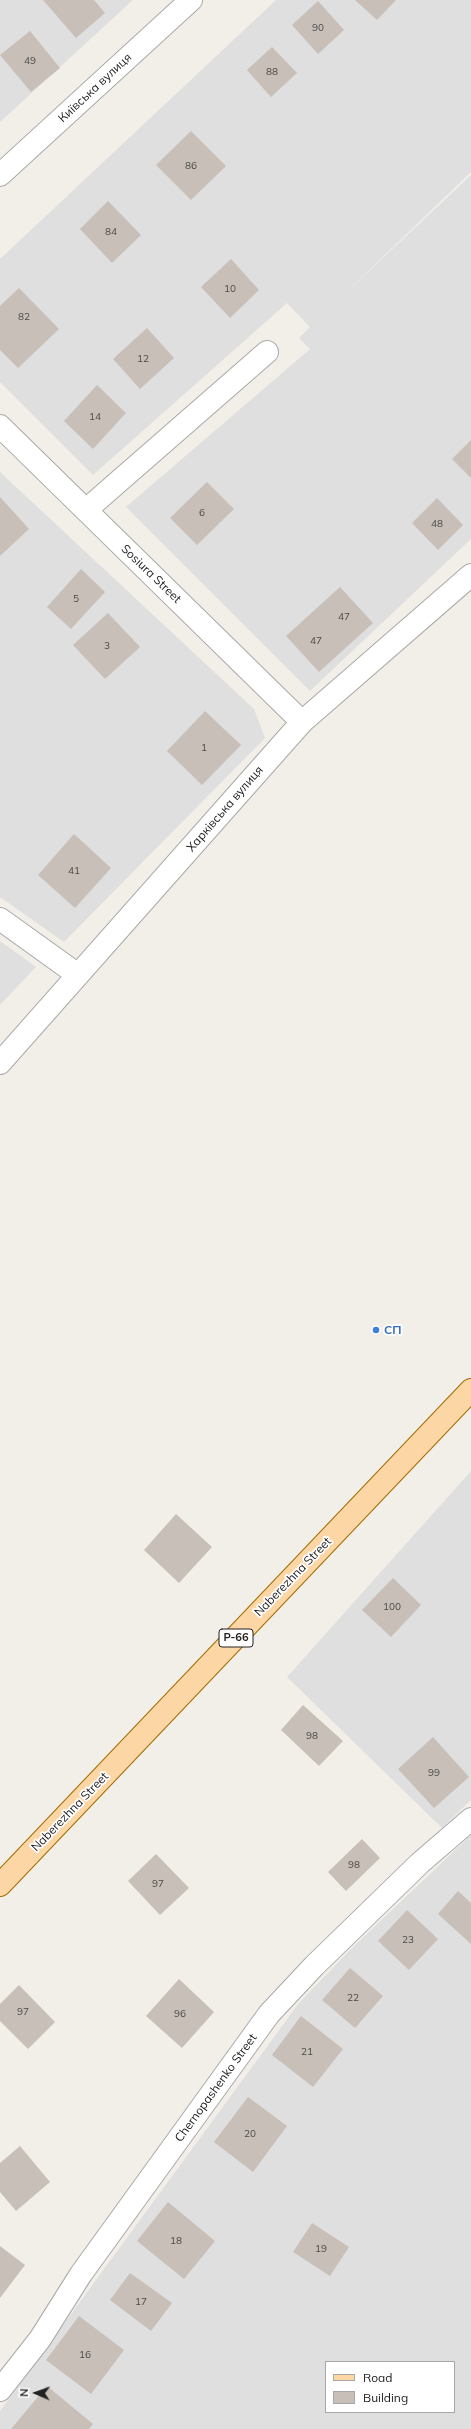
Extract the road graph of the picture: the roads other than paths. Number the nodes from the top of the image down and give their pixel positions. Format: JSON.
{"nodes":[{"id":1,"x":190,"y":0,"type":"edge"},
{"id":2,"x":0,"y":175,"type":"edge"},
{"id":3,"x":267,"y":352,"type":"dead end"},
{"id":4,"x":0,"y":426,"type":"edge"},
{"id":5,"x":86,"y":510,"type":"junction"},
{"id":6,"x":471,"y":575,"type":"edge"},
{"id":7,"x":302,"y":722,"type":"junction"},
{"id":8,"x":0,"y":919,"type":"edge"},
{"id":9,"x":78,"y":975,"type":"junction"},
{"id":10,"x":0,"y":1063,"type":"edge"},
{"id":11,"x":471,"y":1390,"type":"edge"},
{"id":12,"x":471,"y":1819,"type":"edge"},
{"id":13,"x":0,"y":1885,"type":"edge"},
{"id":14,"x":0,"y":2390,"type":"edge"}],
"edges":[{"from":1,"to":2,"type":"street","name":"Київська вулиця"},
{"from":3,"to":5,"type":"street"},
{"from":4,"to":5,"type":"street","name":"Sosiura Street"},
{"from":5,"to":7,"type":"street","name":"Sosiura Street"},
{"from":6,"to":7,"type":"street","name":"Харківська вулиця"},
{"from":7,"to":9,"type":"street","name":"Харківська вулиця"},
{"from":8,"to":9,"type":"street"},
{"from":9,"to":10,"type":"street","name":"Харківська вулиця"},
{"from":11,"to":13,"type":"main road","name":"Naberezhna Street","number":"Р-66"},
{"from":12,"to":14,"type":"street","name":"Chernopashenko Street"}]}
